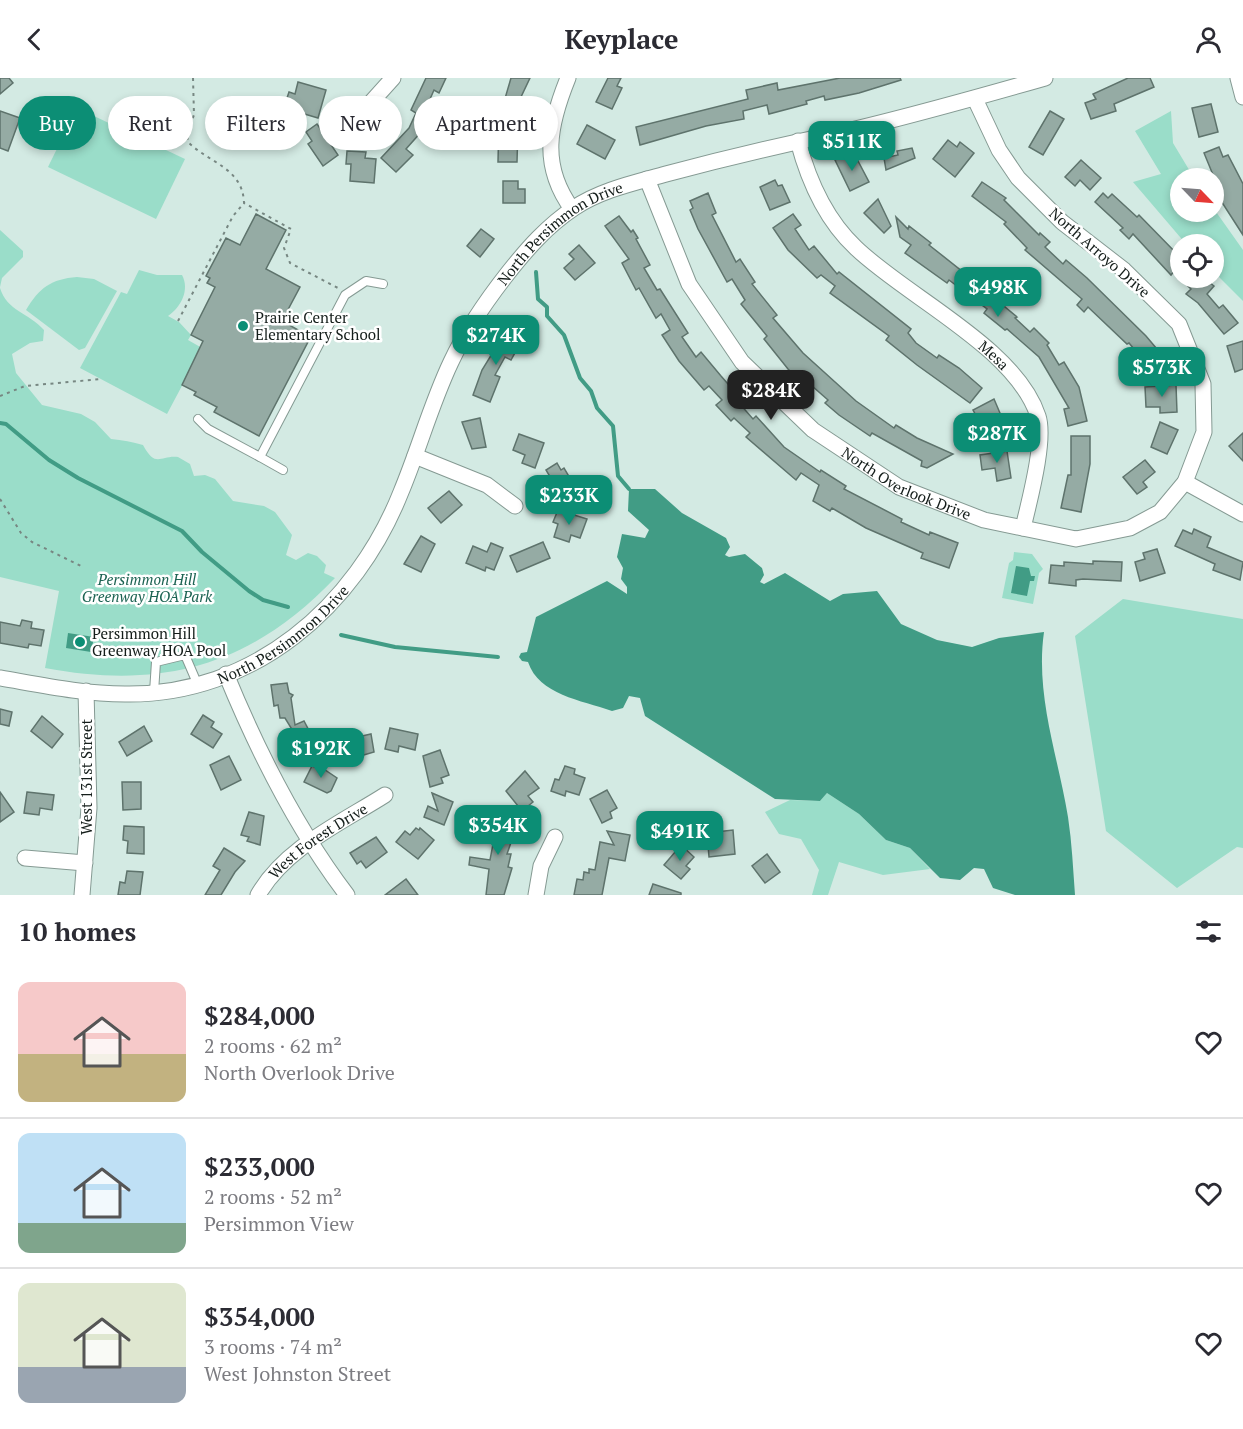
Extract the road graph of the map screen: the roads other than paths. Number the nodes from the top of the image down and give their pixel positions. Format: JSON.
{"nodes":[{"id":1,"x":393,"y":78,"type":"edge"},
{"id":2,"x":568,"y":78,"type":"edge"},
{"id":3,"x":1045,"y":78,"type":"edge"},
{"id":4,"x":1238,"y":78,"type":"edge"},
{"id":5,"x":377,"y":96,"type":"edge"},
{"id":6,"x":1243,"y":97,"type":"edge"},
{"id":7,"x":975,"y":99,"type":"junction"},
{"id":8,"x":798,"y":141,"type":"junction"},
{"id":9,"x":647,"y":179,"type":"junction"},
{"id":10,"x":572,"y":209,"type":"junction"},
{"id":11,"x":383,"y":284,"type":"dead end"},
{"id":12,"x":198,"y":419,"type":"dead end"},
{"id":13,"x":415,"y":456,"type":"junction"},
{"id":14,"x":260,"y":457,"type":"junction"},
{"id":15,"x":283,"y":470,"type":"dead end"},
{"id":16,"x":1185,"y":482,"type":"junction"},
{"id":17,"x":515,"y":506,"type":"dead end"},
{"id":18,"x":1243,"y":514,"type":"edge"},
{"id":19,"x":1023,"y":528,"type":"junction"},
{"id":20,"x":226,"y":674,"type":"junction"},
{"id":21,"x":0,"y":678,"type":"edge"},
{"id":22,"x":197,"y":683,"type":"junction"},
{"id":23,"x":86,"y":691,"type":"junction"},
{"id":24,"x":154,"y":692,"type":"junction"},
{"id":25,"x":385,"y":795,"type":"dead end"},
{"id":26,"x":555,"y":837,"type":"dead end"},
{"id":27,"x":310,"y":842,"type":"junction"},
{"id":28,"x":25,"y":858,"type":"dead end"},
{"id":29,"x":85,"y":863,"type":"junction"},
{"id":30,"x":82,"y":895,"type":"edge"},
{"id":31,"x":258,"y":895,"type":"edge"},
{"id":32,"x":347,"y":895,"type":"edge"},
{"id":33,"x":536,"y":895,"type":"edge"}],
"edges":[{"from":1,"to":5,"type":"street"},
{"from":2,"to":10,"type":"street"},
{"from":3,"to":7,"type":"street","name":"North Persimmon Drive"},
{"from":4,"to":6,"type":"street"},
{"from":7,"to":8,"type":"street","name":"North Persimmon Drive"},
{"from":7,"to":16,"type":"street","name":"North Arroyo Drive"},
{"from":8,"to":9,"type":"street","name":"North Persimmon Drive"},
{"from":8,"to":19,"type":"street","name":"Mesa"},
{"from":9,"to":10,"type":"street","name":"North Persimmon Drive"},
{"from":9,"to":19,"type":"street","name":"North Overlook Drive"},
{"from":10,"to":13,"type":"street","name":"North Persimmon Drive"},
{"from":11,"to":14,"type":"lane"},
{"from":12,"to":14,"type":"lane"},
{"from":13,"to":17,"type":"street"},
{"from":13,"to":20,"type":"street","name":"North Persimmon Drive"},
{"from":14,"to":15,"type":"lane"},
{"from":16,"to":18,"type":"street"},
{"from":16,"to":19,"type":"street","name":"North Arroyo Drive"},
{"from":20,"to":22,"type":"street","name":"North Persimmon Drive"},
{"from":20,"to":27,"type":"street"},
{"from":21,"to":23,"type":"street","name":"North Persimmon Drive"},
{"from":22,"to":24,"type":"street","name":"North Persimmon Drive"},
{"from":22,"to":24,"type":"lane"},
{"from":23,"to":24,"type":"street","name":"North Persimmon Drive"},
{"from":23,"to":29,"type":"street","name":"West 131st Street"},
{"from":25,"to":27,"type":"street","name":"West Forest Drive"},
{"from":26,"to":33,"type":"street"},
{"from":27,"to":31,"type":"street","name":"West Forest Drive"},
{"from":27,"to":32,"type":"street"},
{"from":28,"to":29,"type":"street"},
{"from":29,"to":30,"type":"street","name":"West 131st Street"}]}
